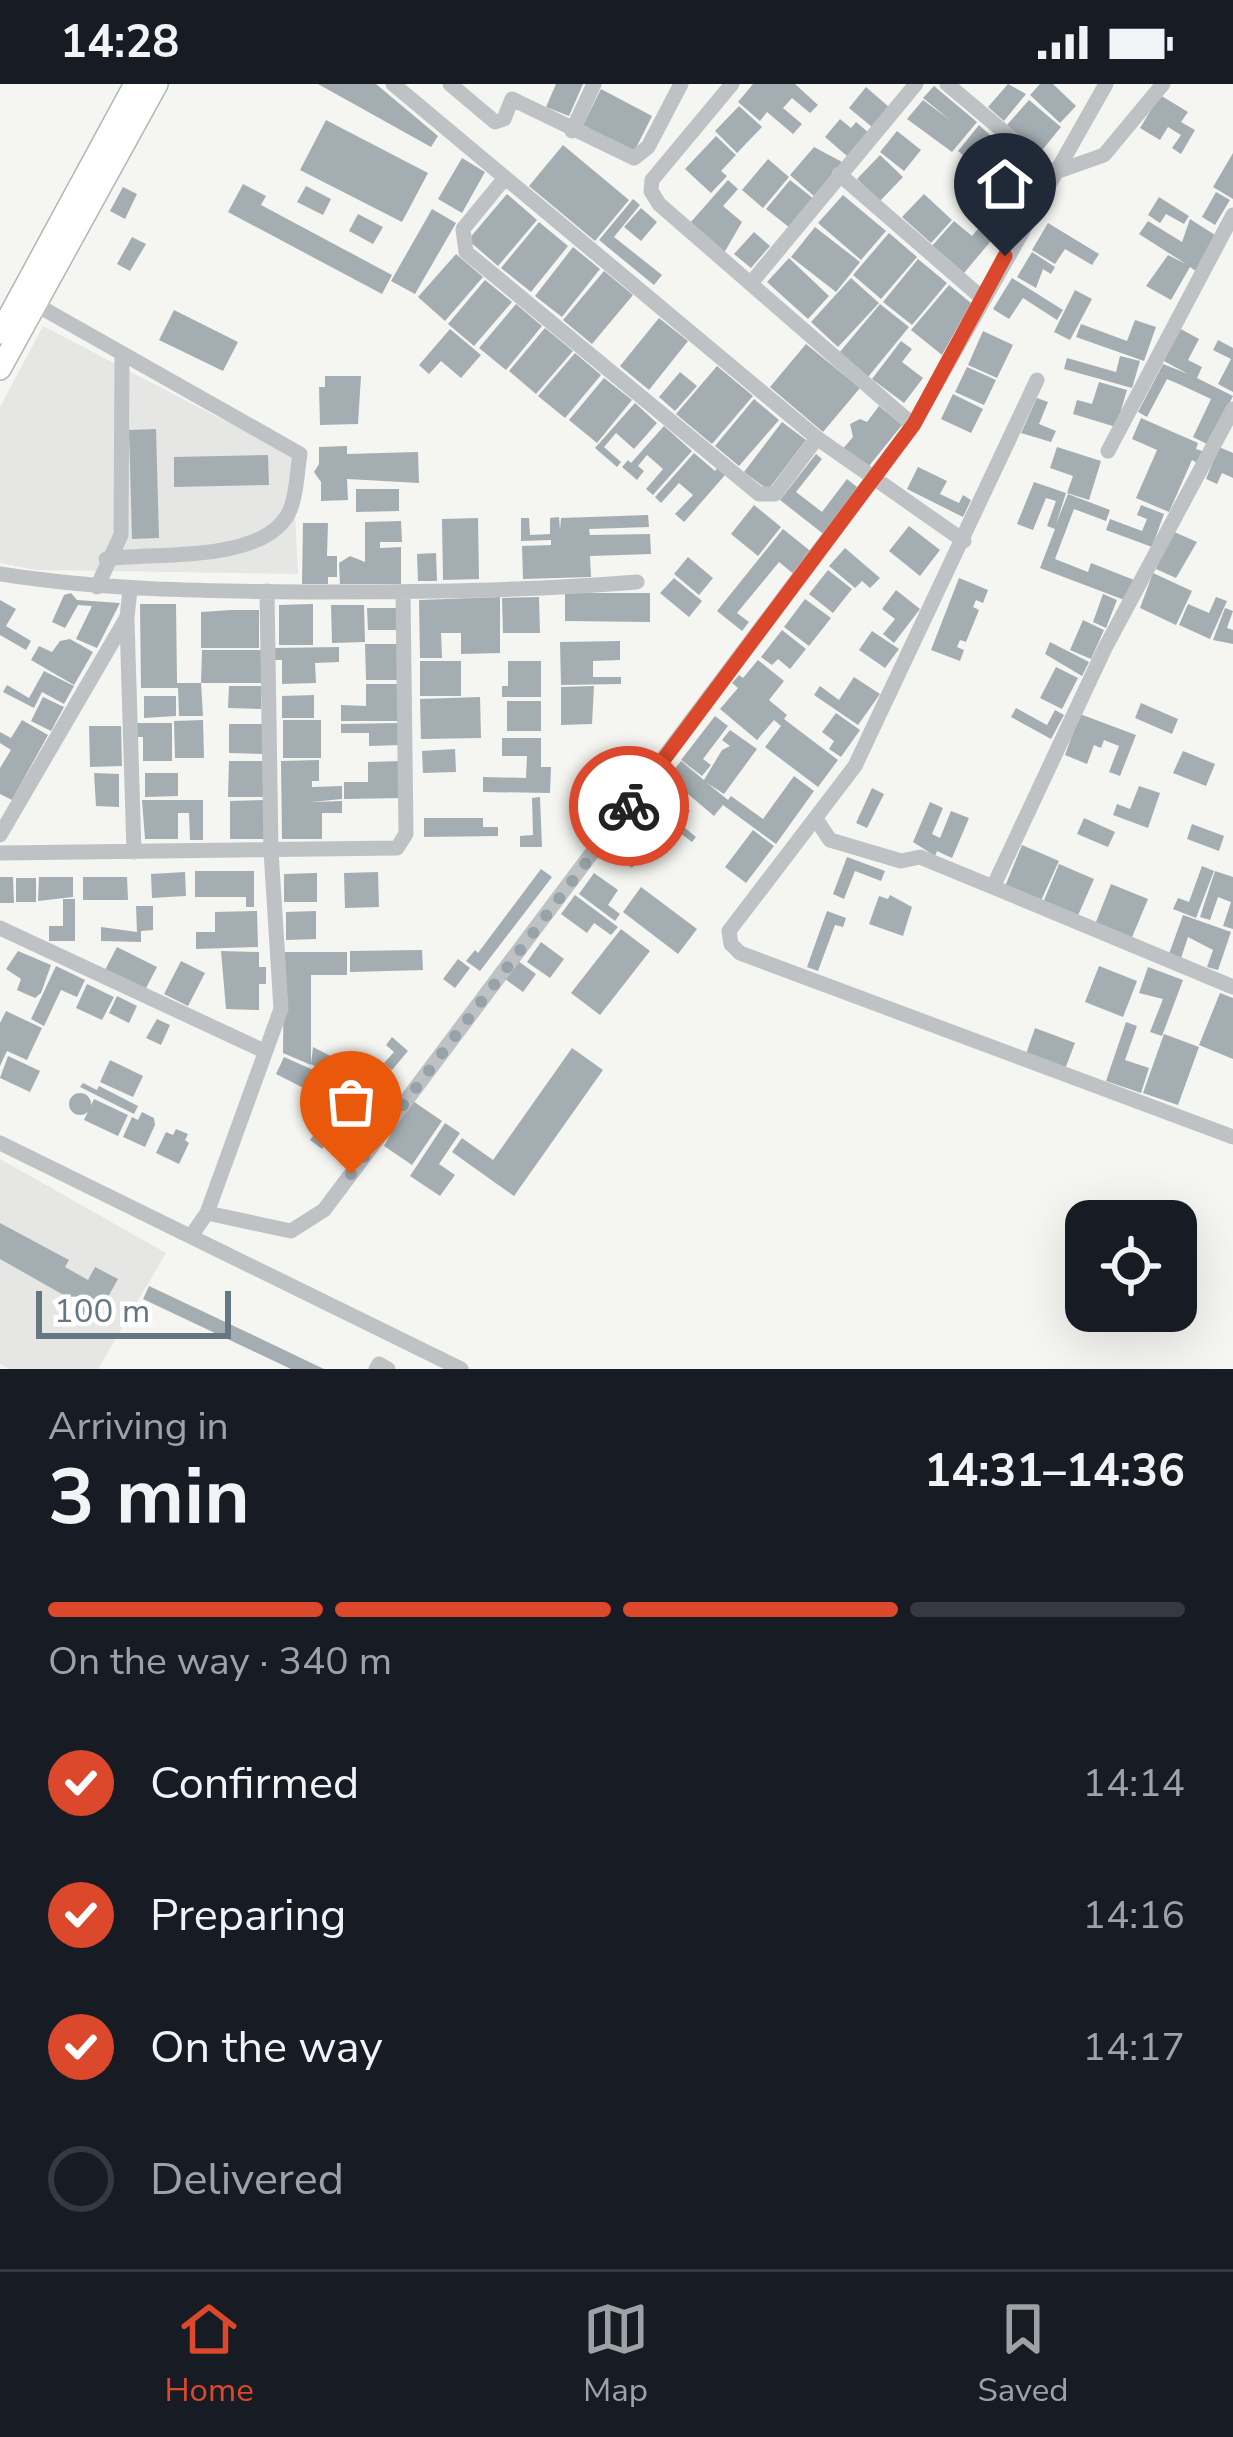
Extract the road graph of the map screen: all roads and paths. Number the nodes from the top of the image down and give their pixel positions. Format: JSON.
{"nodes":[{"id":1,"x":135,"y":84,"type":"edge"},
{"id":2,"x":157,"y":84,"type":"edge"},
{"id":3,"x":393,"y":84,"type":"edge"},
{"id":4,"x":450,"y":84,"type":"edge"},
{"id":5,"x":594,"y":84,"type":"edge"},
{"id":6,"x":682,"y":84,"type":"edge"},
{"id":7,"x":732,"y":84,"type":"edge"},
{"id":8,"x":916,"y":84,"type":"edge"},
{"id":9,"x":947,"y":84,"type":"edge"},
{"id":10,"x":1106,"y":84,"type":"edge"},
{"id":11,"x":1163,"y":84,"type":"edge"},
{"id":12,"x":516,"y":92,"type":"edge"},
{"id":13,"x":572,"y":131,"type":"junction"},
{"id":14,"x":1053,"y":173,"type":"junction"},
{"id":15,"x":839,"y":174,"type":"junction"},
{"id":16,"x":504,"y":178,"type":"junction"},
{"id":17,"x":1233,"y":215,"type":"edge"},
{"id":18,"x":751,"y":283,"type":"junction"},
{"id":19,"x":982,"y":298,"type":"junction"},
{"id":20,"x":35,"y":304,"type":"junction"},
{"id":21,"x":0,"y":333,"type":"edge"},
{"id":22,"x":122,"y":355,"type":"junction"},
{"id":23,"x":0,"y":369,"type":"edge"},
{"id":24,"x":1037,"y":380,"type":"dead end"},
{"id":25,"x":1233,"y":409,"type":"edge"},
{"id":26,"x":914,"y":424,"type":"junction"},
{"id":27,"x":817,"y":438,"type":"junction"},
{"id":28,"x":1108,"y":451,"type":"dead end"},
{"id":29,"x":874,"y":482,"type":"junction"},
{"id":30,"x":964,"y":541,"type":"junction"},
{"id":31,"x":106,"y":559,"type":"junction"},
{"id":32,"x":0,"y":574,"type":"edge"},
{"id":33,"x":637,"y":582,"type":"dead end"},
{"id":34,"x":97,"y":586,"type":"junction"},
{"id":35,"x":130,"y":590,"type":"junction"},
{"id":36,"x":267,"y":592,"type":"junction"},
{"id":37,"x":403,"y":592,"type":"junction"},
{"id":38,"x":127,"y":617,"type":"junction"},
{"id":39,"x":816,"y":819,"type":"junction"},
{"id":40,"x":0,"y":835,"type":"edge"},
{"id":41,"x":271,"y":851,"type":"junction"},
{"id":42,"x":134,"y":852,"type":"junction"},
{"id":43,"x":0,"y":854,"type":"edge"},
{"id":44,"x":993,"y":887,"type":"junction"},
{"id":45,"x":0,"y":928,"type":"edge"},
{"id":46,"x":1233,"y":987,"type":"edge"},
{"id":47,"x":262,"y":1050,"type":"junction"},
{"id":48,"x":1233,"y":1137,"type":"edge"},
{"id":49,"x":0,"y":1143,"type":"edge"},
{"id":50,"x":207,"y":1213,"type":"junction"},
{"id":51,"x":191,"y":1236,"type":"junction"},
{"id":52,"x":376,"y":1369,"type":"edge"},
{"id":53,"x":388,"y":1369,"type":"edge"},
{"id":54,"x":461,"y":1369,"type":"edge"}],
"edges":[{"from":1,"to":21,"type":"main road"},
{"from":2,"to":20,"type":"main road"},
{"from":3,"to":16,"type":"street"},
{"from":4,"to":12,"type":"street"},
{"from":5,"to":13,"type":"street"},
{"from":6,"to":13,"type":"street"},
{"from":7,"to":18,"type":"street"},
{"from":8,"to":15,"type":"street"},
{"from":9,"to":14,"type":"street"},
{"from":10,"to":14,"type":"street"},
{"from":11,"to":14,"type":"street"},
{"from":12,"to":13,"type":"street"},
{"from":14,"to":19,"type":"street"},
{"from":15,"to":18,"type":"street"},
{"from":15,"to":19,"type":"street"},
{"from":16,"to":27,"type":"street"},
{"from":16,"to":27,"type":"street"},
{"from":17,"to":28,"type":"street"},
{"from":18,"to":26,"type":"street"},
{"from":19,"to":26,"type":"street"},
{"from":20,"to":22,"type":"street"},
{"from":20,"to":23,"type":"main road"},
{"from":22,"to":31,"type":"street"},
{"from":22,"to":31,"type":"street"},
{"from":24,"to":30,"type":"street"},
{"from":25,"to":44,"type":"street"},
{"from":26,"to":29,"type":"street"},
{"from":27,"to":29,"type":"street"},
{"from":29,"to":30,"type":"street"},
{"from":29,"to":50,"type":"street"},
{"from":30,"to":39,"type":"street"},
{"from":31,"to":34,"type":"street"},
{"from":32,"to":34,"type":"street"},
{"from":33,"to":37,"type":"street"},
{"from":34,"to":35,"type":"street"},
{"from":35,"to":36,"type":"street"},
{"from":35,"to":38,"type":"street"},
{"from":36,"to":37,"type":"street"},
{"from":36,"to":41,"type":"street"},
{"from":37,"to":41,"type":"street"},
{"from":38,"to":40,"type":"street"},
{"from":38,"to":42,"type":"street"},
{"from":39,"to":44,"type":"street"},
{"from":39,"to":48,"type":"street"},
{"from":41,"to":42,"type":"street"},
{"from":41,"to":47,"type":"street"},
{"from":42,"to":43,"type":"street"},
{"from":44,"to":46,"type":"street"},
{"from":45,"to":47,"type":"street"},
{"from":47,"to":50,"type":"street"},
{"from":49,"to":51,"type":"street"},
{"from":50,"to":51,"type":"street"},
{"from":51,"to":54,"type":"street"},
{"from":52,"to":53,"type":"street"}]}
